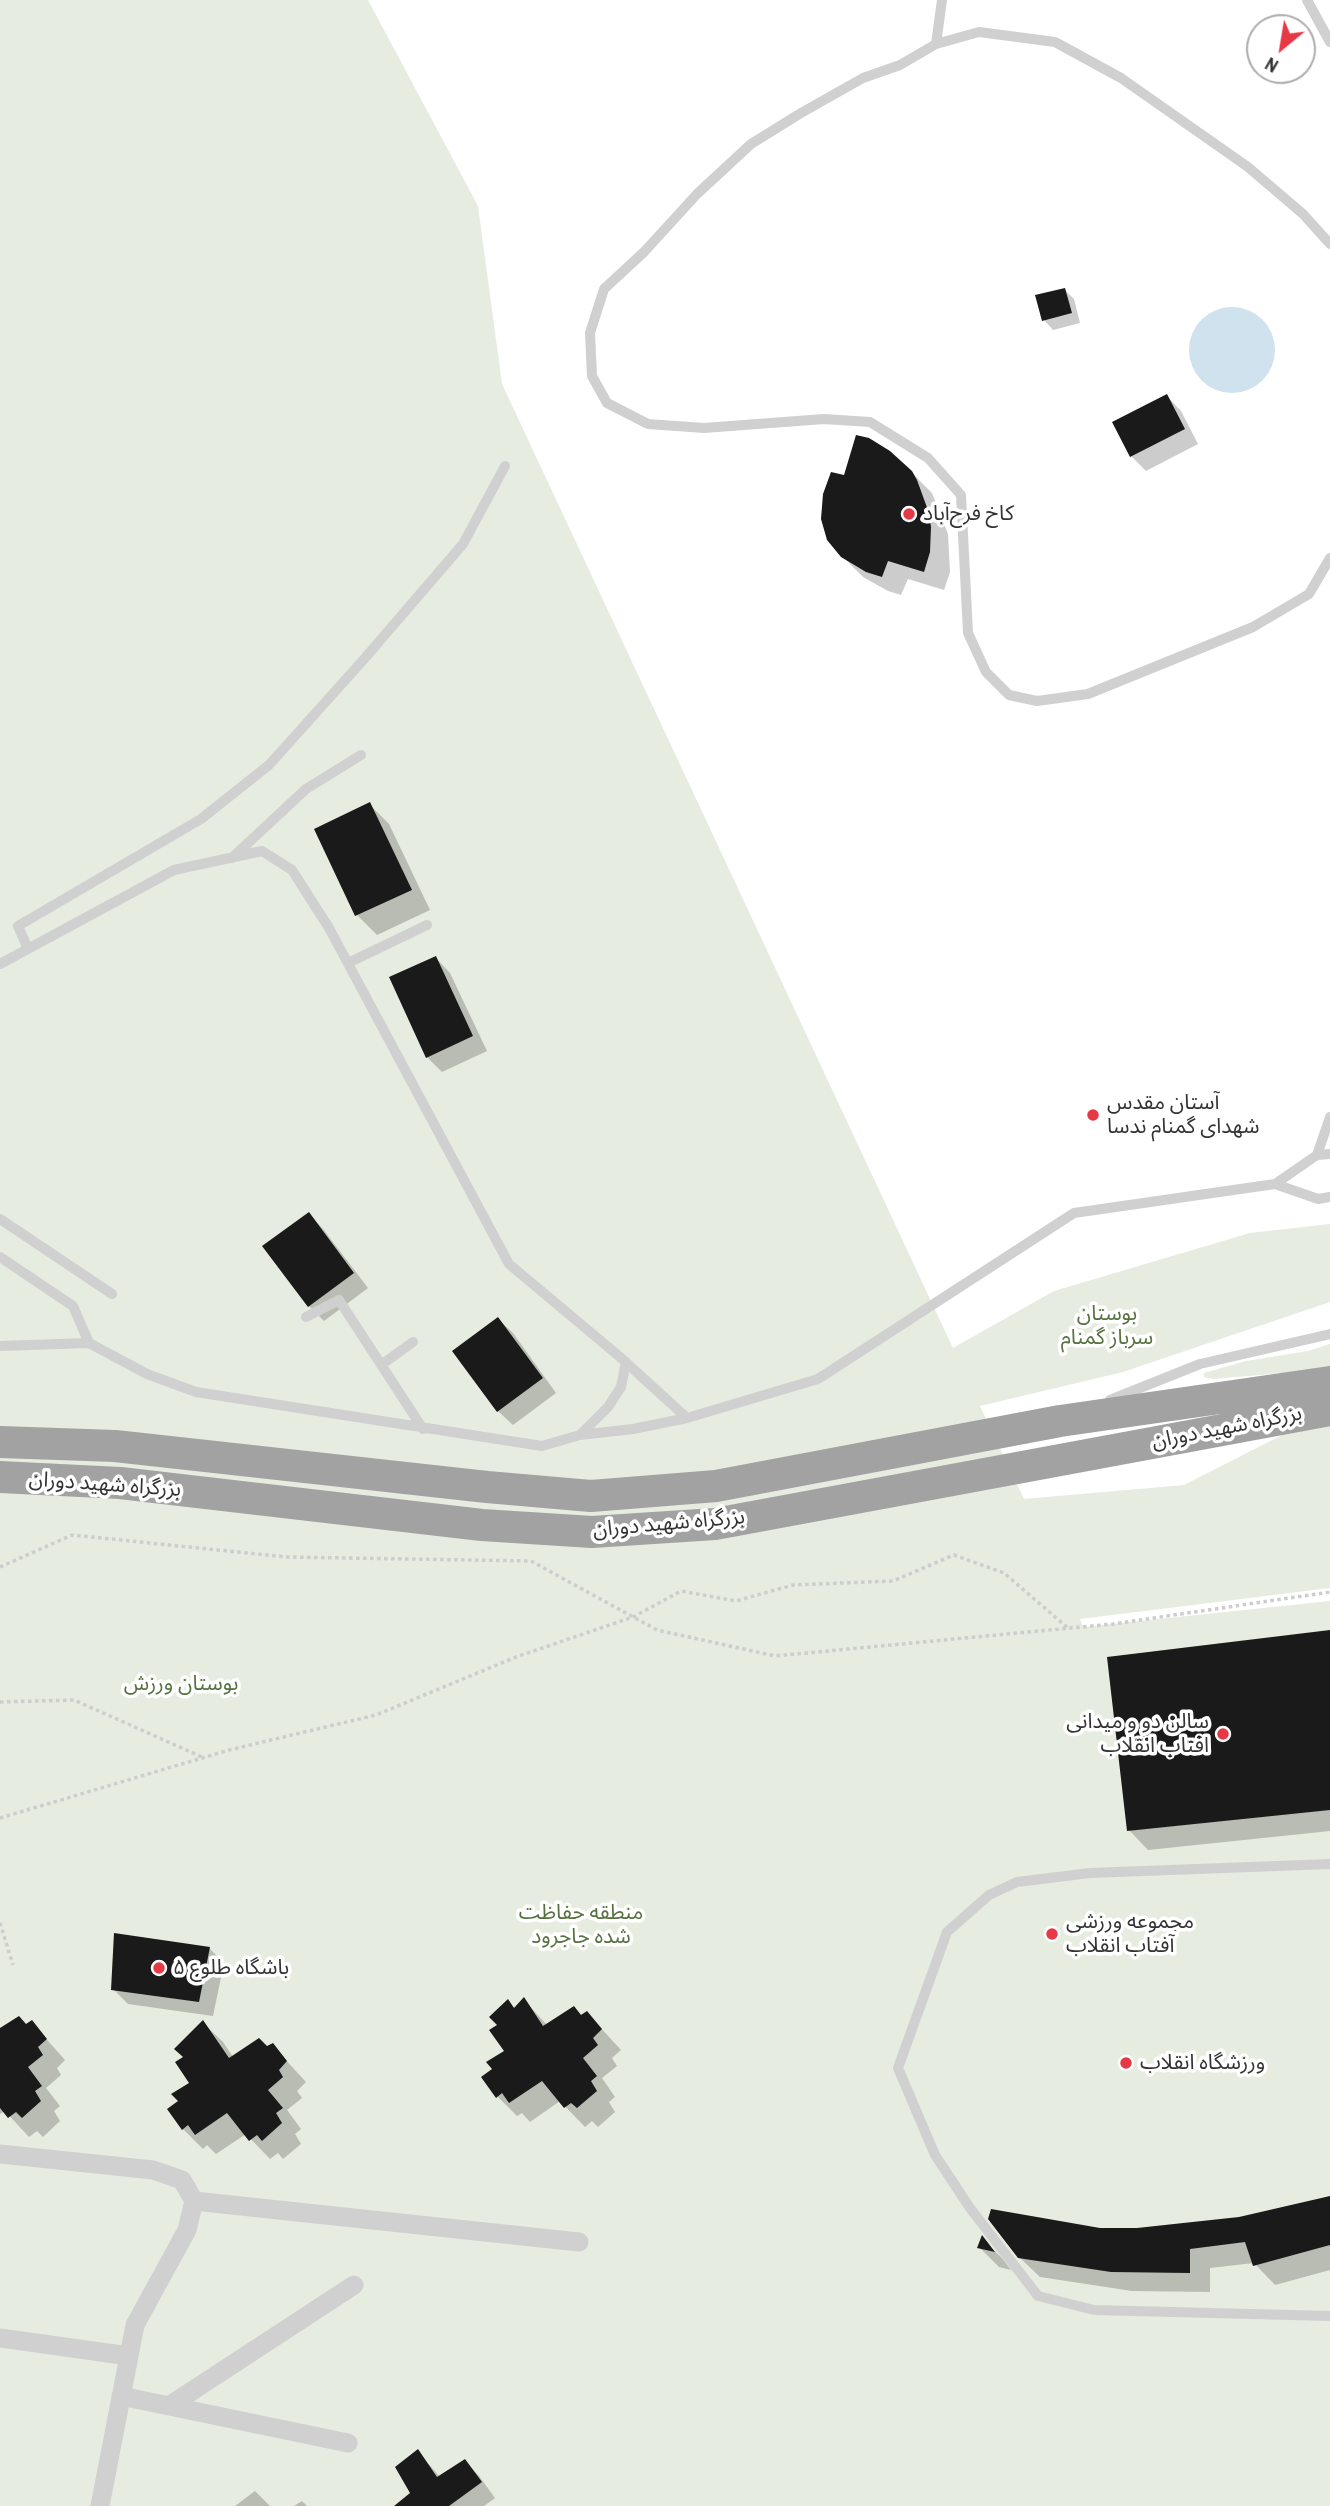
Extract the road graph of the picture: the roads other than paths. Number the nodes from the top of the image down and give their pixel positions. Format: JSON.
{"nodes":[{"id":1,"x":942,"y":0,"type":"edge"},
{"id":2,"x":1307,"y":0,"type":"edge"},
{"id":3,"x":1330,"y":42,"type":"edge"},
{"id":4,"x":936,"y":44,"type":"junction"},
{"id":5,"x":1330,"y":244,"type":"edge"},
{"id":6,"x":505,"y":466,"type":"dead end"},
{"id":7,"x":1330,"y":558,"type":"edge"},
{"id":8,"x":361,"y":755,"type":"dead end"},
{"id":9,"x":231,"y":858,"type":"junction"},
{"id":10,"x":426,"y":926,"type":"dead end"},
{"id":11,"x":28,"y":949,"type":"junction"},
{"id":12,"x":348,"y":963,"type":"junction"},
{"id":13,"x":0,"y":964,"type":"edge"},
{"id":14,"x":1330,"y":1117,"type":"edge"},
{"id":15,"x":1330,"y":1146,"type":"edge"},
{"id":16,"x":1330,"y":1154,"type":"edge"},
{"id":17,"x":1317,"y":1155,"type":"junction"},
{"id":18,"x":1275,"y":1184,"type":"junction"},
{"id":19,"x":1330,"y":1197,"type":"edge"},
{"id":20,"x":0,"y":1219,"type":"edge"},
{"id":21,"x":0,"y":1257,"type":"edge"},
{"id":22,"x":112,"y":1294,"type":"dead end"},
{"id":23,"x":306,"y":1317,"type":"dead end"},
{"id":24,"x":1330,"y":1334,"type":"edge"},
{"id":25,"x":413,"y":1342,"type":"dead end"},
{"id":26,"x":89,"y":1343,"type":"junction"},
{"id":27,"x":0,"y":1346,"type":"edge"},
{"id":28,"x":626,"y":1362,"type":"junction"},
{"id":29,"x":381,"y":1365,"type":"junction"},
{"id":30,"x":1330,"y":1382,"type":"edge"},
{"id":31,"x":1330,"y":1410,"type":"edge"},
{"id":32,"x":687,"y":1418,"type":"junction"},
{"id":33,"x":1060,"y":1421,"type":"junction"},
{"id":34,"x":423,"y":1429,"type":"junction"},
{"id":35,"x":580,"y":1435,"type":"junction"},
{"id":36,"x":0,"y":1442,"type":"edge"},
{"id":37,"x":0,"y":1477,"type":"edge"},
{"id":38,"x":1330,"y":1864,"type":"edge"},
{"id":39,"x":0,"y":2154,"type":"edge"},
{"id":40,"x":194,"y":2201,"type":"junction"},
{"id":41,"x":579,"y":2242,"type":"dead end"},
{"id":42,"x":354,"y":2285,"type":"dead end"},
{"id":43,"x":1330,"y":2316,"type":"edge"},
{"id":44,"x":0,"y":2338,"type":"edge"},
{"id":45,"x":129,"y":2357,"type":"junction"},
{"id":46,"x":121,"y":2396,"type":"junction"},
{"id":47,"x":169,"y":2406,"type":"junction"},
{"id":48,"x":348,"y":2443,"type":"dead end"},
{"id":49,"x":100,"y":2506,"type":"edge"}],
"edges":[{"from":1,"to":4,"type":"lane"},
{"from":2,"to":3,"type":"lane"},
{"from":4,"to":5,"type":"lane"},
{"from":4,"to":7,"type":"lane"},
{"from":6,"to":11,"type":"lane"},
{"from":8,"to":9,"type":"lane"},
{"from":9,"to":11,"type":"lane"},
{"from":9,"to":12,"type":"lane"},
{"from":10,"to":12,"type":"lane"},
{"from":11,"to":13,"type":"lane"},
{"from":12,"to":28,"type":"lane"},
{"from":14,"to":17,"type":"lane"},
{"from":15,"to":17,"type":"lane"},
{"from":16,"to":17,"type":"lane"},
{"from":17,"to":18,"type":"lane"},
{"from":18,"to":19,"type":"lane"},
{"from":18,"to":32,"type":"lane"},
{"from":20,"to":22,"type":"lane"},
{"from":21,"to":26,"type":"lane"},
{"from":23,"to":29,"type":"lane"},
{"from":24,"to":33,"type":"lane"},
{"from":25,"to":29,"type":"lane"},
{"from":26,"to":27,"type":"lane"},
{"from":26,"to":34,"type":"lane"},
{"from":28,"to":32,"type":"lane"},
{"from":28,"to":35,"type":"lane"},
{"from":29,"to":34,"type":"lane"},
{"from":30,"to":33,"type":"highway","name":"بزرگراه شهید دوران"},
{"from":31,"to":37,"type":"highway","name":"بزرگراه شهید دوران"},
{"from":32,"to":35,"type":"lane"},
{"from":33,"to":36,"type":"highway","name":"بزرگراه شهید دوران"},
{"from":34,"to":35,"type":"lane"},
{"from":38,"to":43,"type":"lane"},
{"from":39,"to":40,"type":"street"},
{"from":40,"to":41,"type":"street"},
{"from":40,"to":45,"type":"street"},
{"from":42,"to":47,"type":"street"},
{"from":44,"to":45,"type":"street"},
{"from":45,"to":46,"type":"street"},
{"from":46,"to":47,"type":"street"},
{"from":46,"to":49,"type":"street"},
{"from":47,"to":48,"type":"street"}]}
